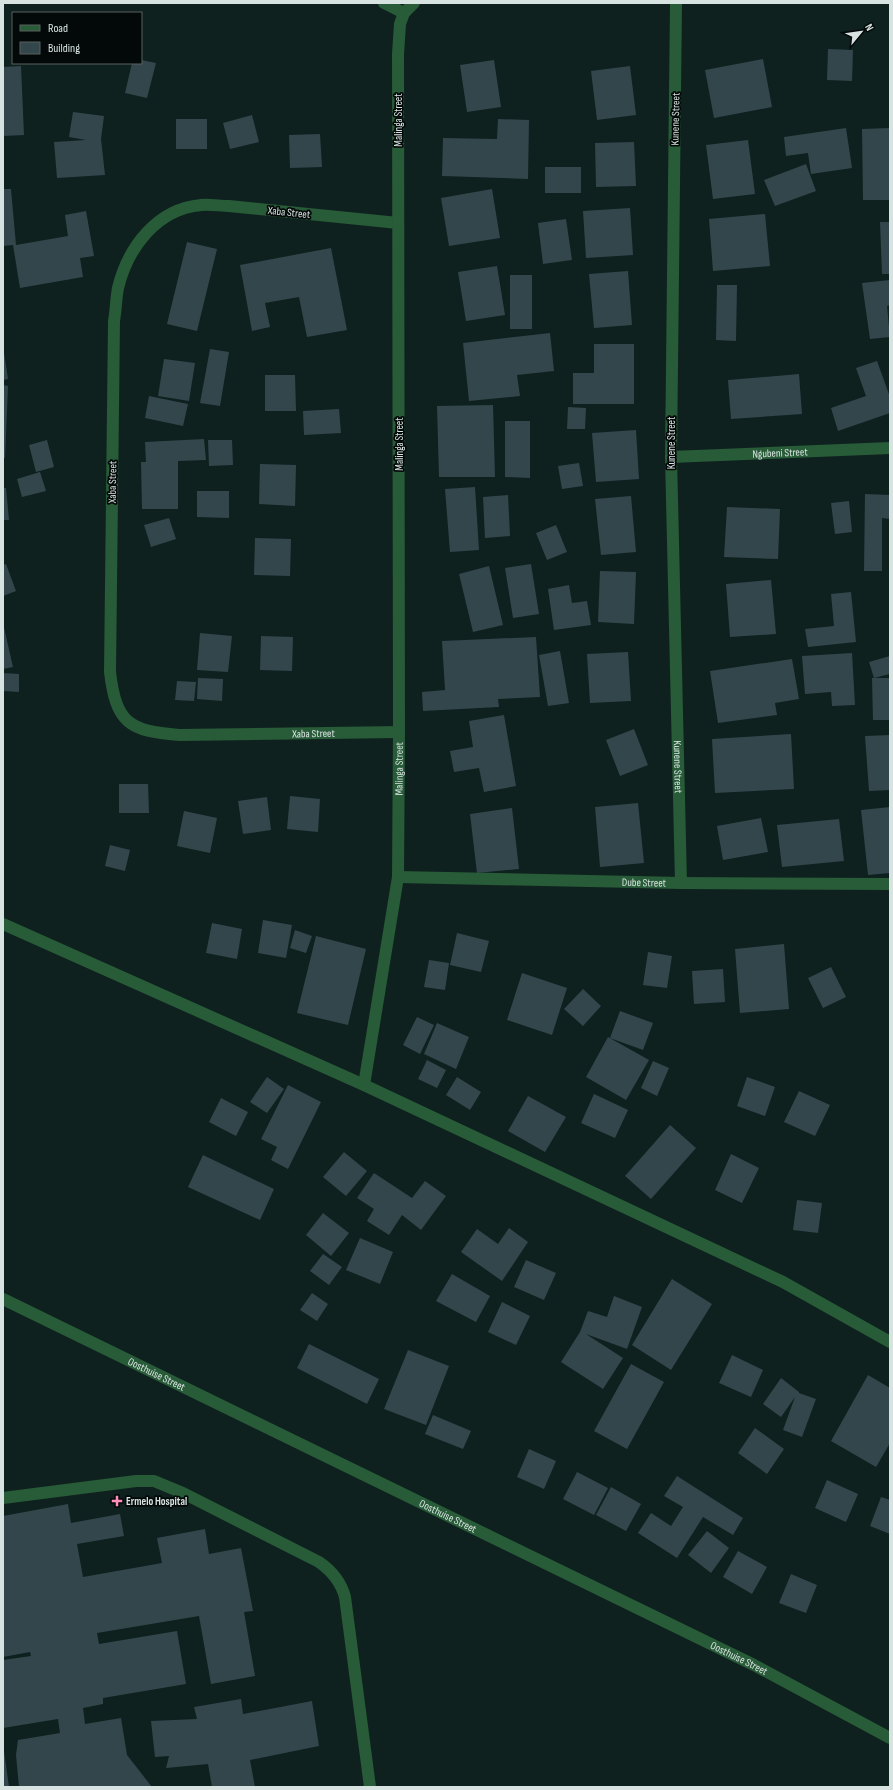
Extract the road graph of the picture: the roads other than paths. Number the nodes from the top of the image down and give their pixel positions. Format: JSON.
{"nodes":[{"id":1,"x":384,"y":3,"type":"edge"},
{"id":2,"x":414,"y":3,"type":"edge"},
{"id":3,"x":676,"y":3,"type":"edge"},
{"id":4,"x":404,"y":13,"type":"junction"},
{"id":5,"x":398,"y":223,"type":"junction"},
{"id":6,"x":890,"y":448,"type":"edge"},
{"id":7,"x":671,"y":457,"type":"junction"},
{"id":8,"x":399,"y":732,"type":"junction"},
{"id":9,"x":398,"y":877,"type":"junction"},
{"id":10,"x":681,"y":883,"type":"junction"},
{"id":11,"x":890,"y":884,"type":"edge"},
{"id":12,"x":3,"y":924,"type":"edge"},
{"id":13,"x":364,"y":1085,"type":"junction"},
{"id":14,"x":3,"y":1299,"type":"edge"},
{"id":15,"x":890,"y":1342,"type":"edge"},
{"id":16,"x":3,"y":1498,"type":"edge"},
{"id":17,"x":890,"y":1738,"type":"edge"},
{"id":18,"x":370,"y":1787,"type":"edge"}],
"edges":[{"from":1,"to":4,"type":"street"},
{"from":2,"to":4,"type":"street"},
{"from":3,"to":7,"type":"street","name":"Kunene Street"},
{"from":4,"to":5,"type":"street","name":"Malinga Street"},
{"from":5,"to":8,"type":"street","name":"Malinga Street"},
{"from":5,"to":8,"type":"street","name":"Xaba Street"},
{"from":6,"to":7,"type":"street","name":"Ngubeni Street"},
{"from":7,"to":10,"type":"street","name":"Kunene Street"},
{"from":8,"to":9,"type":"street","name":"Malinga Street"},
{"from":9,"to":10,"type":"street","name":"Dube Street"},
{"from":9,"to":13,"type":"street","name":"Malinga Street"},
{"from":10,"to":11,"type":"street","name":"Dube Street"},
{"from":12,"to":13,"type":"street"},
{"from":13,"to":15,"type":"street"},
{"from":14,"to":17,"type":"street","name":"Oosthuise Street"},
{"from":16,"to":18,"type":"street"}]}
